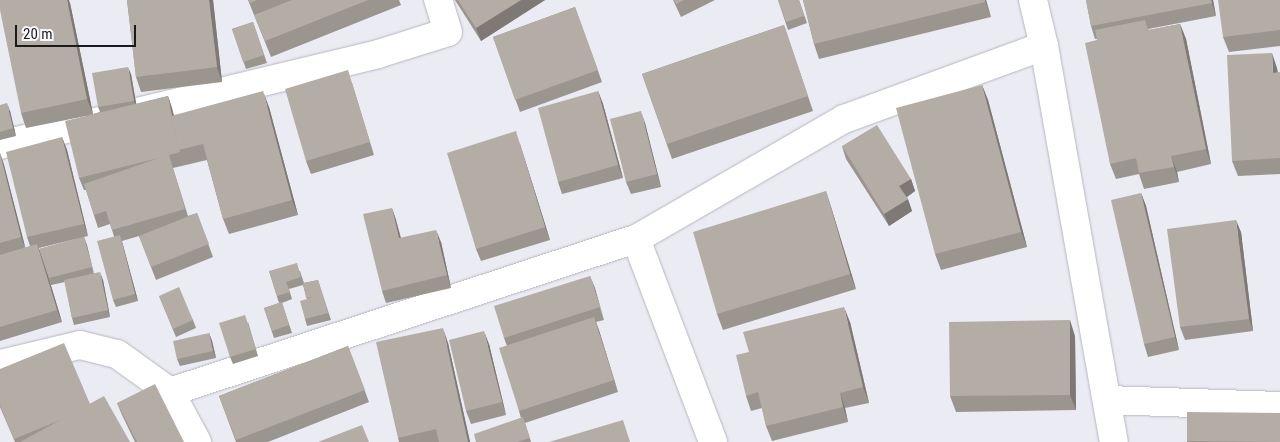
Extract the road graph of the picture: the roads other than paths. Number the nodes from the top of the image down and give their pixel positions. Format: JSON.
{"nodes":[{"id":1,"x":438,"y":0,"type":"edge"},
{"id":2,"x":1033,"y":0,"type":"edge"},
{"id":3,"x":1044,"y":46,"type":"junction"},
{"id":4,"x":0,"y":145,"type":"edge"},
{"id":5,"x":636,"y":239,"type":"junction"},
{"id":6,"x":0,"y":364,"type":"edge"},
{"id":7,"x":170,"y":392,"type":"junction"},
{"id":8,"x":1107,"y":400,"type":"junction"},
{"id":9,"x":1280,"y":406,"type":"edge"},
{"id":10,"x":197,"y":442,"type":"edge"},
{"id":11,"x":713,"y":442,"type":"edge"},
{"id":12,"x":1114,"y":442,"type":"edge"}],
"edges":[{"from":1,"to":4,"type":"street"},
{"from":2,"to":3,"type":"street"},
{"from":3,"to":5,"type":"street"},
{"from":3,"to":8,"type":"street"},
{"from":5,"to":7,"type":"street"},
{"from":5,"to":11,"type":"street"},
{"from":6,"to":7,"type":"street"},
{"from":7,"to":10,"type":"street"},
{"from":8,"to":9,"type":"street"},
{"from":8,"to":12,"type":"street"}]}
